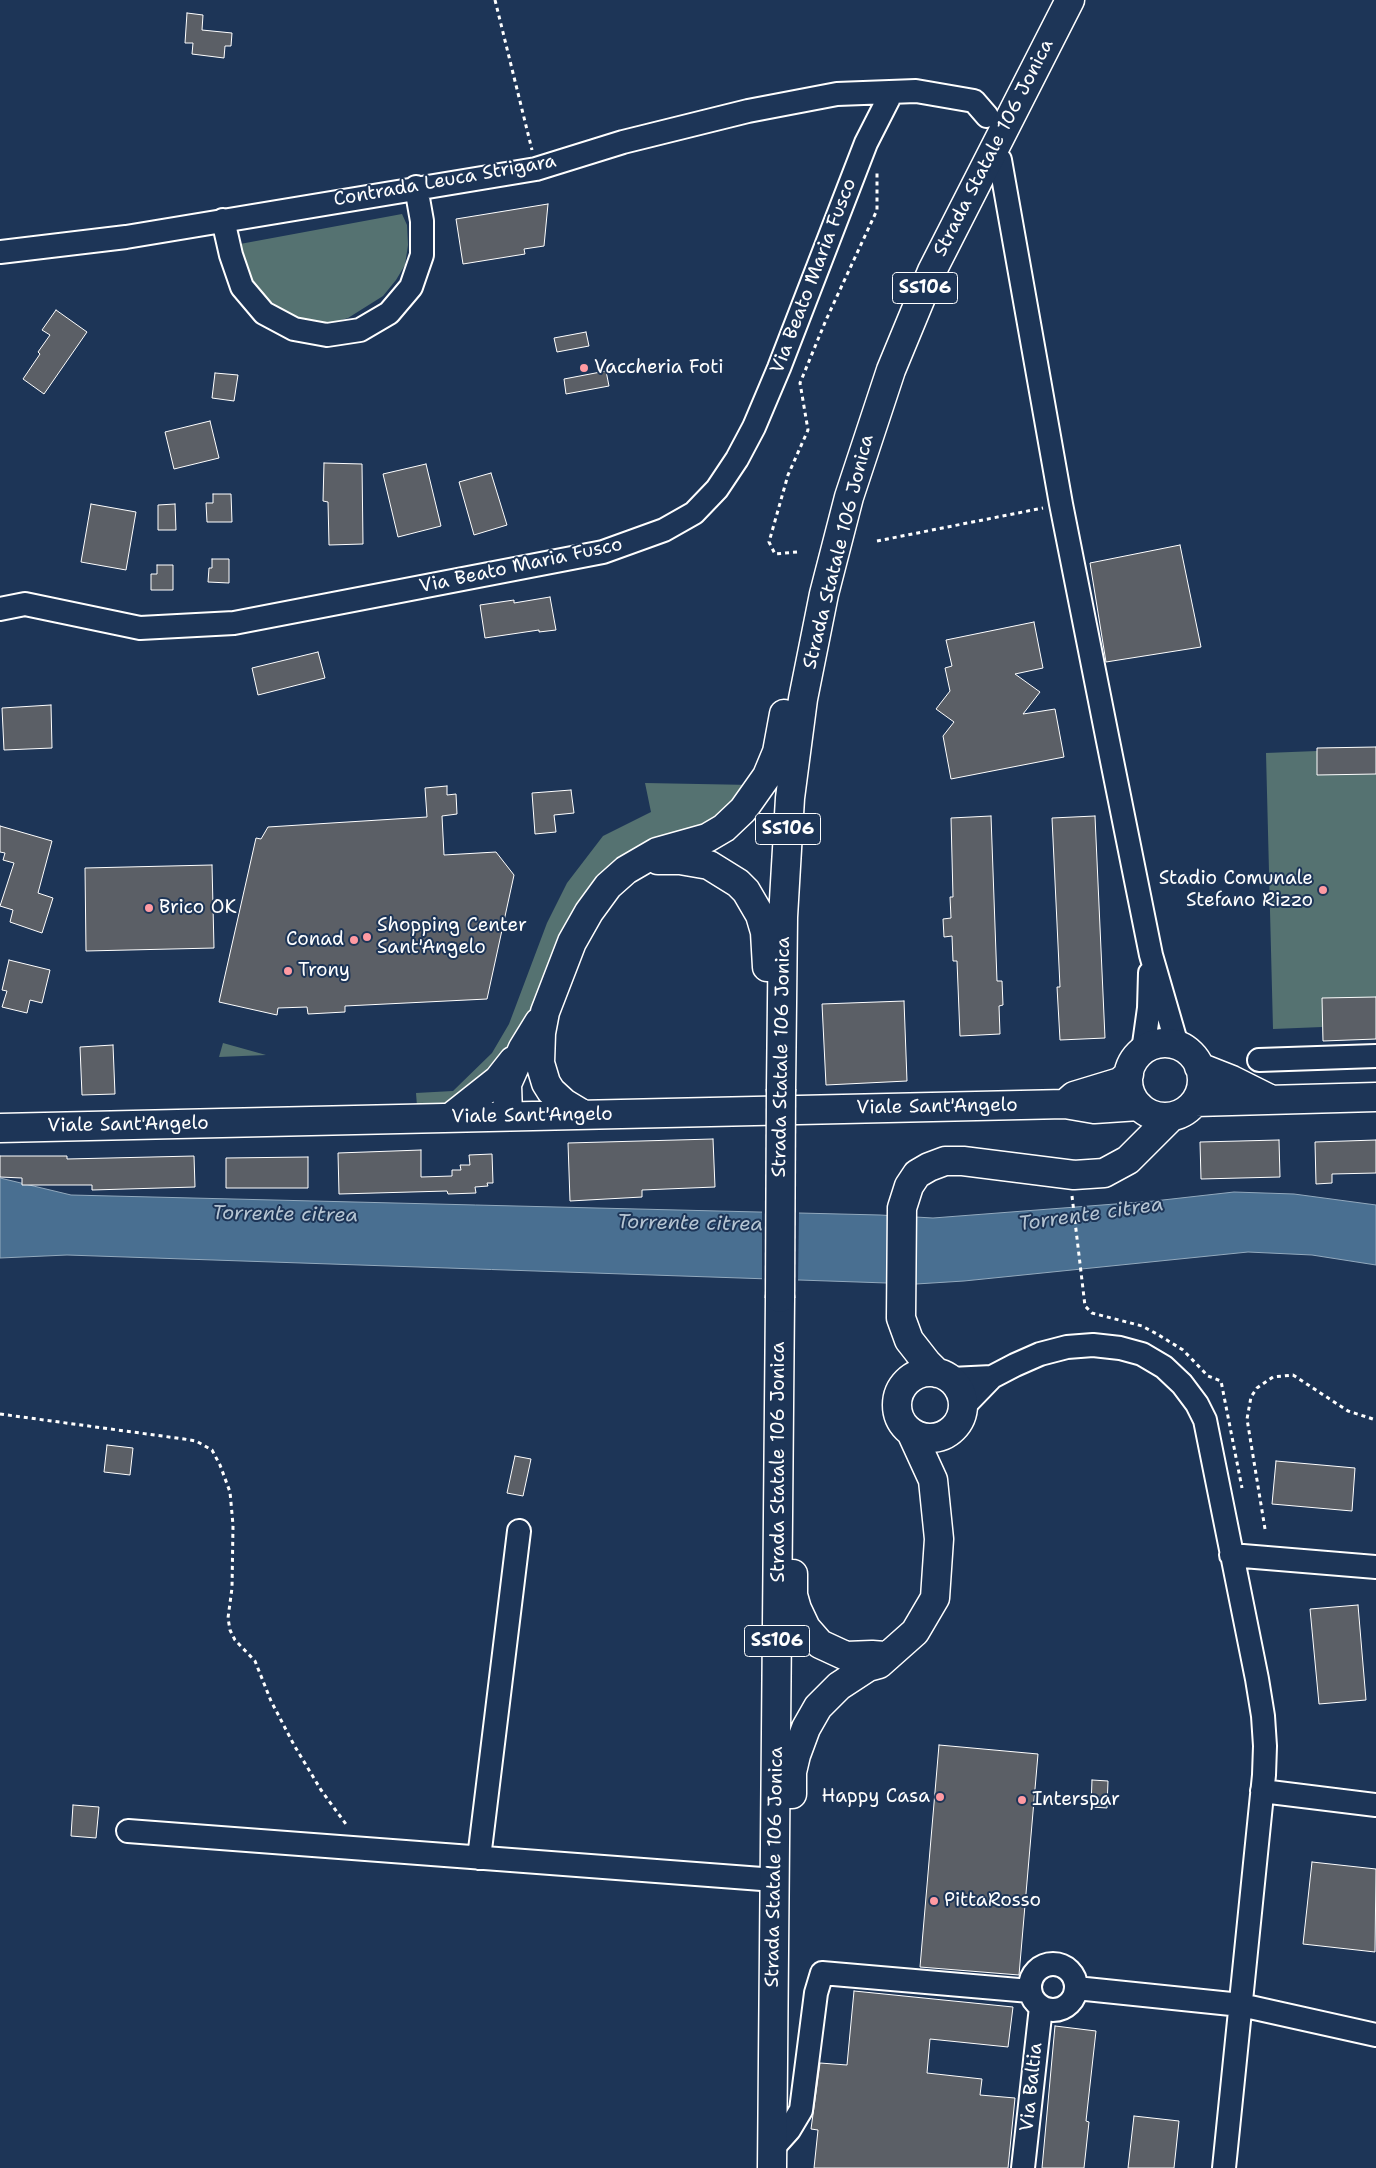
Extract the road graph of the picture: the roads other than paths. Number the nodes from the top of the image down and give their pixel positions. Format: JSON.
{"nodes":[{"id":1,"x":1070,"y":0,"type":"edge"},
{"id":2,"x":892,"y":92,"type":"junction"},
{"id":3,"x":981,"y":109,"type":"dead end"},
{"id":4,"x":1000,"y":160,"type":"dead end"},
{"id":5,"x":416,"y":187,"type":"junction"},
{"id":6,"x":223,"y":220,"type":"junction"},
{"id":7,"x":0,"y":252,"type":"edge"},
{"id":8,"x":824,"y":594,"type":"junction"},
{"id":9,"x":0,"y":609,"type":"edge"},
{"id":10,"x":648,"y":858,"type":"junction"},
{"id":11,"x":1151,"y":955,"type":"junction"},
{"id":12,"x":1177,"y":1045,"type":"junction"},
{"id":13,"x":534,"y":1050,"type":"junction"},
{"id":14,"x":1143,"y":1051,"type":"junction"},
{"id":15,"x":1376,"y":1056,"type":"edge"},
{"id":16,"x":1259,"y":1060,"type":"dead end"},
{"id":17,"x":1199,"y":1067,"type":"junction"},
{"id":18,"x":1129,"y":1074,"type":"junction"},
{"id":19,"x":781,"y":1078,"type":"junction"},
{"id":20,"x":1376,"y":1097,"type":"edge"},
{"id":21,"x":1270,"y":1099,"type":"junction"},
{"id":22,"x":1195,"y":1102,"type":"junction"},
{"id":23,"x":1065,"y":1104,"type":"junction"},
{"id":24,"x":1140,"y":1107,"type":"junction"},
{"id":25,"x":584,"y":1115,"type":"junction"},
{"id":26,"x":512,"y":1116,"type":"junction"},
{"id":27,"x":1171,"y":1117,"type":"junction"},
{"id":28,"x":450,"y":1118,"type":"junction"},
{"id":29,"x":0,"y":1128,"type":"edge"},
{"id":30,"x":1128,"y":1160,"type":"junction"},
{"id":31,"x":902,"y":1326,"type":"junction"},
{"id":32,"x":944,"y":1376,"type":"junction"},
{"id":33,"x":992,"y":1377,"type":"junction"},
{"id":34,"x":904,"y":1386,"type":"junction"},
{"id":35,"x":780,"y":1402,"type":"junction"},
{"id":36,"x":963,"y":1407,"type":"junction"},
{"id":37,"x":911,"y":1432,"type":"junction"},
{"id":38,"x":948,"y":1433,"type":"junction"},
{"id":39,"x":933,"y":1480,"type":"junction"},
{"id":40,"x":519,"y":1531,"type":"dead end"},
{"id":41,"x":1231,"y":1555,"type":"junction"},
{"id":42,"x":1376,"y":1567,"type":"edge"},
{"id":43,"x":885,"y":1656,"type":"junction"},
{"id":44,"x":1262,"y":1791,"type":"junction"},
{"id":45,"x":1376,"y":1805,"type":"edge"},
{"id":46,"x":128,"y":1831,"type":"dead end"},
{"id":47,"x":479,"y":1858,"type":"junction"},
{"id":48,"x":775,"y":1880,"type":"junction"},
{"id":49,"x":774,"y":1961,"type":"junction"},
{"id":50,"x":1076,"y":1988,"type":"junction"},
{"id":51,"x":1036,"y":1999,"type":"junction"},
{"id":52,"x":1241,"y":2005,"type":"junction"},
{"id":53,"x":1376,"y":2035,"type":"edge"},
{"id":54,"x":772,"y":2158,"type":"edge"},
{"id":55,"x":1023,"y":2168,"type":"edge"},
{"id":56,"x":1224,"y":2168,"type":"edge"}],
"edges":[{"from":1,"to":8,"type":"main road","name":"Strada Statale 106 Jonica","number":"SS106"},
{"from":2,"to":3,"type":"street","name":"Contrada Leuca Strigara"},
{"from":2,"to":5,"type":"street","name":"Contrada Leuca Strigara"},
{"from":2,"to":9,"type":"street","name":"Via Beato Maria Fusco"},
{"from":4,"to":11,"type":"street"},
{"from":5,"to":6,"type":"street","name":"Contrada Leuca Strigara"},
{"from":5,"to":6,"type":"street"},
{"from":6,"to":7,"type":"street","name":"Contrada Leuca Strigara"},
{"from":8,"to":10,"type":"main road"},
{"from":8,"to":19,"type":"main road","name":"Strada Statale 106 Jonica","number":"SS106"},
{"from":10,"to":13,"type":"main road"},
{"from":10,"to":19,"type":"main road"},
{"from":11,"to":12,"type":"street"},
{"from":11,"to":14,"type":"street"},
{"from":12,"to":14,"type":"main road"},
{"from":12,"to":17,"type":"main road"},
{"from":13,"to":25,"type":"main road"},
{"from":13,"to":26,"type":"main road"},
{"from":13,"to":28,"type":"main road"},
{"from":14,"to":18,"type":"main road"},
{"from":15,"to":16,"type":"street"},
{"from":17,"to":21,"type":"main road"},
{"from":17,"to":22,"type":"main road"},
{"from":18,"to":23,"type":"main road","name":"Viale Sant'Angelo"},
{"from":18,"to":24,"type":"main road"},
{"from":19,"to":35,"type":"main road","name":"Strada Statale 106 Jonica","number":"SS106","bridge":true},
{"from":20,"to":21,"type":"main road"},
{"from":21,"to":22,"type":"main road"},
{"from":22,"to":27,"type":"main road"},
{"from":23,"to":24,"type":"main road","name":"Viale Sant'Angelo"},
{"from":23,"to":25,"type":"main road","name":"Viale Sant'Angelo"},
{"from":24,"to":27,"type":"main road"},
{"from":24,"to":30,"type":"main road"},
{"from":25,"to":26,"type":"main road","name":"Viale Sant'Angelo"},
{"from":26,"to":28,"type":"main road","name":"Viale Sant'Angelo"},
{"from":27,"to":30,"type":"main road"},
{"from":28,"to":29,"type":"main road","name":"Viale Sant'Angelo"},
{"from":30,"to":31,"type":"main road"},
{"from":31,"to":32,"type":"main road"},
{"from":31,"to":34,"type":"main road"},
{"from":32,"to":33,"type":"street"},
{"from":32,"to":34,"type":"main road"},
{"from":32,"to":36,"type":"main road"},
{"from":33,"to":36,"type":"street"},
{"from":33,"to":41,"type":"street"},
{"from":34,"to":37,"type":"main road"},
{"from":35,"to":43,"type":"main road"},
{"from":35,"to":48,"type":"main road","name":"Strada Statale 106 Jonica","number":"SS106"},
{"from":36,"to":38,"type":"main road"},
{"from":37,"to":38,"type":"main road"},
{"from":37,"to":39,"type":"main road"},
{"from":38,"to":39,"type":"main road"},
{"from":39,"to":43,"type":"main road"},
{"from":40,"to":47,"type":"street"},
{"from":41,"to":42,"type":"street"},
{"from":41,"to":44,"type":"street"},
{"from":43,"to":49,"type":"main road"},
{"from":44,"to":45,"type":"street"},
{"from":44,"to":52,"type":"street"},
{"from":46,"to":47,"type":"street"},
{"from":47,"to":48,"type":"street"},
{"from":48,"to":49,"type":"main road","name":"Strada Statale 106 Jonica","number":"SS106"},
{"from":49,"to":54,"type":"main road","name":"Strada Statale 106 Jonica","number":"SS106"},
{"from":50,"to":51,"type":"street"},
{"from":50,"to":51,"type":"street"},
{"from":50,"to":52,"type":"street"},
{"from":51,"to":54,"type":"street"},
{"from":51,"to":55,"type":"street","name":"Via Baltia"},
{"from":52,"to":53,"type":"street"},
{"from":52,"to":56,"type":"street"}]}
